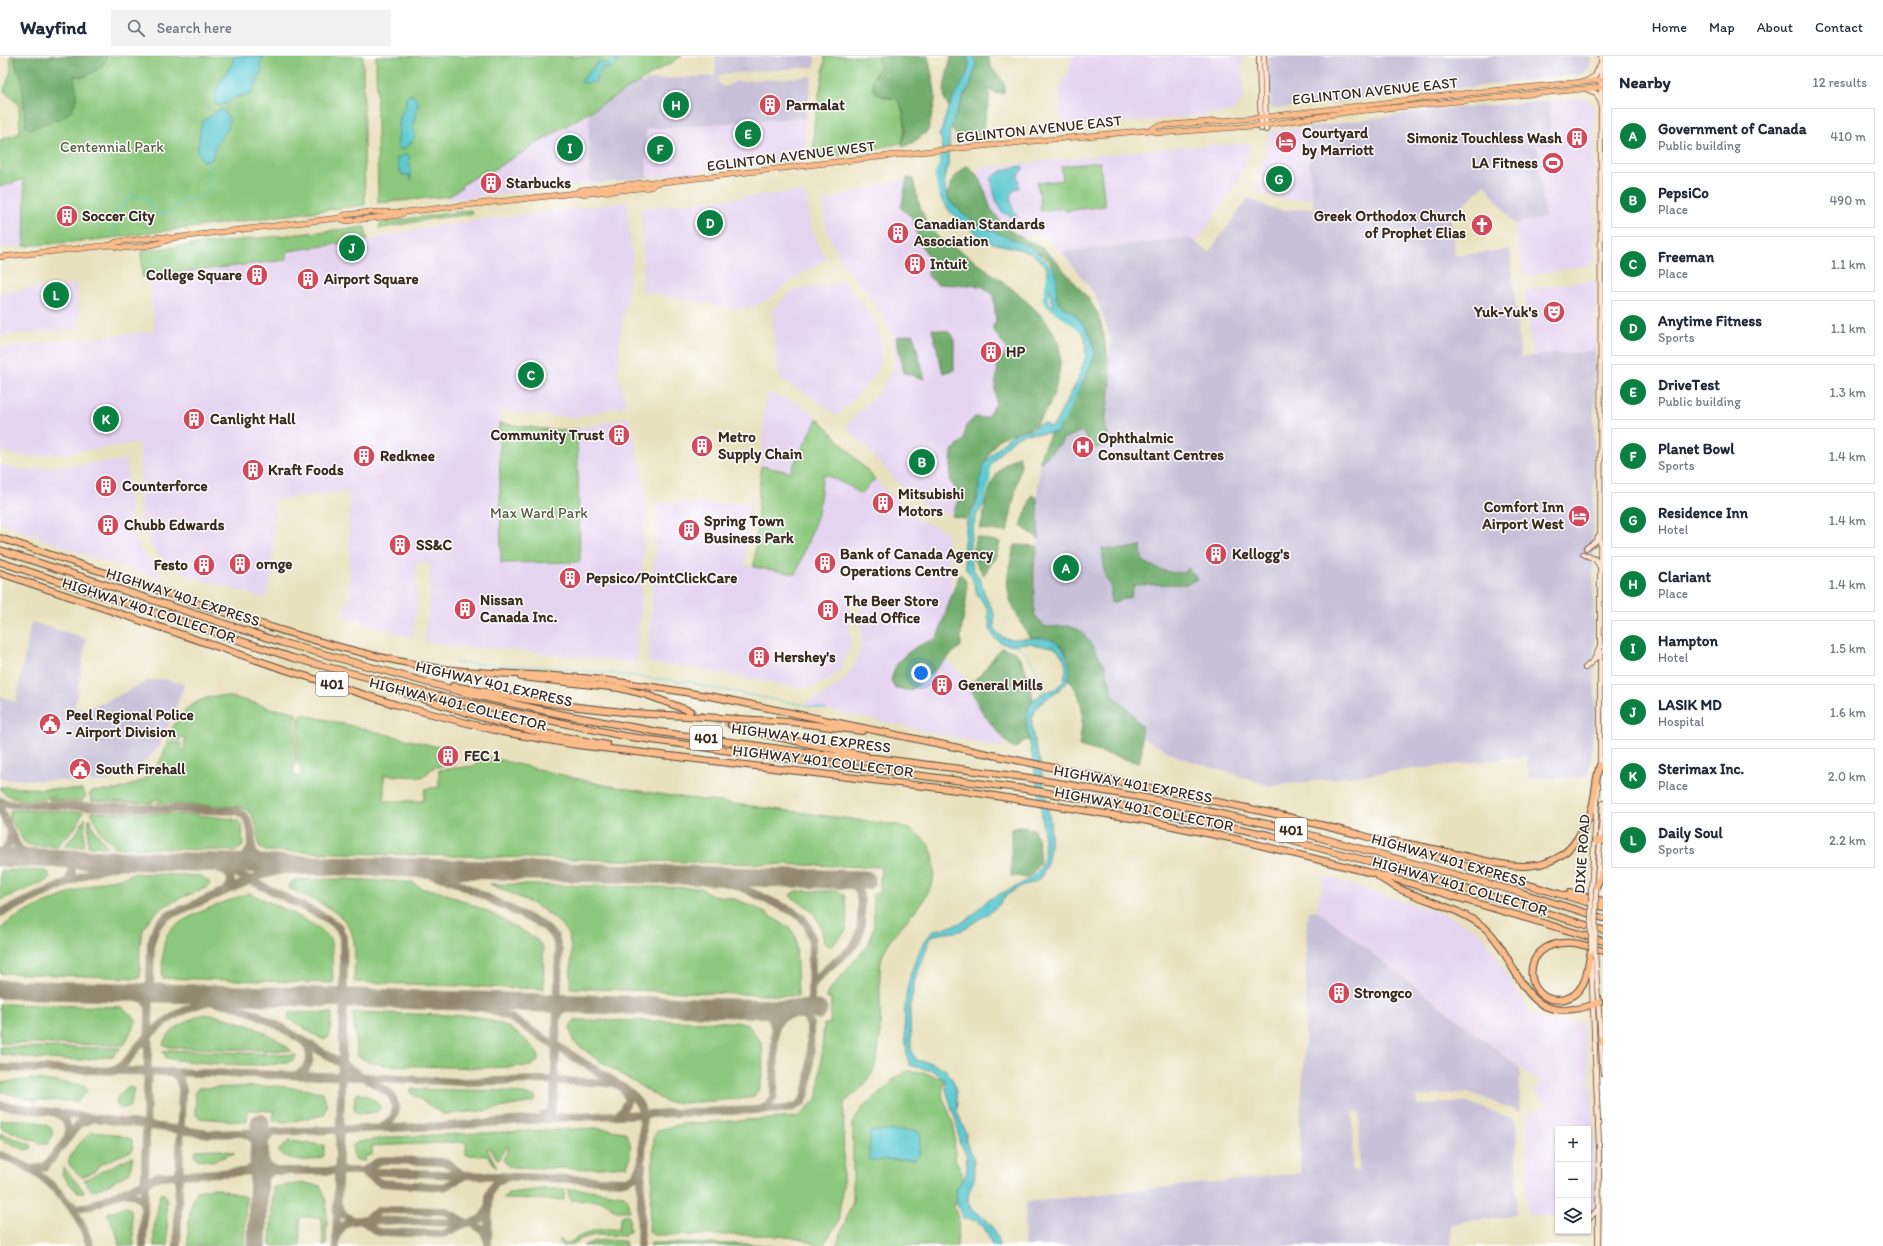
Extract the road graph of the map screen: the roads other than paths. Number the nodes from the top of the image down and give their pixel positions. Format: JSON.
{"nodes":[{"id":1,"x":1259,"y":56,"type":"edge"},
{"id":2,"x":1264,"y":56,"type":"edge"},
{"id":3,"x":1602,"y":57,"type":"edge"},
{"id":4,"x":1602,"y":80,"type":"edge"},
{"id":5,"x":1586,"y":82,"type":"junction"},
{"id":6,"x":1602,"y":88,"type":"edge"},
{"id":7,"x":1582,"y":89,"type":"junction"},
{"id":8,"x":1601,"y":106,"type":"junction"},
{"id":9,"x":1263,"y":117,"type":"junction"},
{"id":10,"x":1263,"y":127,"type":"junction"},
{"id":11,"x":1150,"y":130,"type":"junction"},
{"id":12,"x":1602,"y":143,"type":"edge"},
{"id":13,"x":930,"y":151,"type":"joint"},
{"id":14,"x":1602,"y":216,"type":"edge"},
{"id":15,"x":0,"y":257,"type":"edge"},
{"id":16,"x":1600,"y":534,"type":"junction"},
{"id":17,"x":0,"y":537,"type":"edge"},
{"id":18,"x":1586,"y":548,"type":"dead end"},
{"id":19,"x":0,"y":550,"type":"edge"},
{"id":20,"x":1583,"y":554,"type":"dead end"},
{"id":21,"x":0,"y":562,"type":"edge"},
{"id":22,"x":1600,"y":567,"type":"junction"},
{"id":23,"x":0,"y":574,"type":"edge"},
{"id":24,"x":1600,"y":645,"type":"junction"},
{"id":25,"x":1585,"y":668,"type":"dead end"},
{"id":26,"x":506,"y":675,"type":"junction"},
{"id":27,"x":384,"y":682,"type":"junction"},
{"id":28,"x":428,"y":682,"type":"junction"},
{"id":29,"x":690,"y":711,"type":"tunnel mouth"},
{"id":30,"x":731,"y":725,"type":"tunnel mouth"},
{"id":31,"x":898,"y":735,"type":"junction"},
{"id":32,"x":656,"y":754,"type":"junction"},
{"id":33,"x":875,"y":758,"type":"junction"},
{"id":34,"x":1600,"y":765,"type":"junction"},
{"id":35,"x":1603,"y":803,"type":"edge"},
{"id":36,"x":1361,"y":835,"type":"junction"},
{"id":37,"x":1599,"y":841,"type":"edge"},
{"id":38,"x":1603,"y":870,"type":"edge"},
{"id":39,"x":1376,"y":875,"type":"junction"},
{"id":40,"x":1597,"y":885,"type":"junction"},
{"id":41,"x":1560,"y":893,"type":"junction"},
{"id":42,"x":1603,"y":901,"type":"edge"},
{"id":43,"x":1603,"y":906,"type":"edge"},
{"id":44,"x":1603,"y":918,"type":"edge"},
{"id":45,"x":1603,"y":930,"type":"edge"},
{"id":46,"x":1603,"y":941,"type":"edge"},
{"id":47,"x":1603,"y":951,"type":"edge"},
{"id":48,"x":1593,"y":952,"type":"junction"},
{"id":49,"x":1596,"y":1004,"type":"junction"},
{"id":50,"x":1602,"y":1040,"type":"edge"},
{"id":51,"x":1603,"y":1074,"type":"edge"},
{"id":52,"x":1599,"y":1207,"type":"junction"},
{"id":53,"x":1591,"y":1216,"type":"edge"},
{"id":54,"x":1598,"y":1246,"type":"edge"}],
"edges":[{"from":1,"to":9,"type":"main road"},
{"from":2,"to":9,"type":"main road"},
{"from":3,"to":4,"type":"main road","name":"DIXIE ROAD"},
{"from":3,"to":5,"type":"main road"},
{"from":4,"to":5,"type":"main road","name":"EGLINTON AVENUE EAST"},
{"from":4,"to":6,"type":"main road","name":"DIXIE ROAD"},
{"from":5,"to":9,"type":"main road","name":"EGLINTON AVENUE EAST"},
{"from":6,"to":7,"type":"main road","name":"EGLINTON AVENUE EAST"},
{"from":6,"to":8,"type":"main road","name":"DIXIE ROAD"},
{"from":7,"to":8,"type":"main road"},
{"from":7,"to":10,"type":"main road","name":"EGLINTON AVENUE EAST"},
{"from":8,"to":12,"type":"main road","name":"DIXIE ROAD"},
{"from":9,"to":10,"type":"main road"},
{"from":9,"to":11,"type":"main road","name":"EGLINTON AVENUE EAST"},
{"from":10,"to":11,"type":"main road","name":"EGLINTON AVENUE EAST"},
{"from":11,"to":13,"type":"main road","name":"EGLINTON AVENUE EAST"},
{"from":12,"to":14,"type":"main road","name":"DIXIE ROAD"},
{"from":13,"to":15,"type":"main road","name":"EGLINTON AVENUE WEST"},
{"from":14,"to":16,"type":"main road","name":"DIXIE ROAD"},
{"from":16,"to":18,"type":"main road"},
{"from":16,"to":22,"type":"main road","name":"DIXIE ROAD"},
{"from":17,"to":26,"type":"highway","name":"HIGHWAY 401 COLLECTOR","number":"401"},
{"from":19,"to":28,"type":"highway","name":"HIGHWAY 401 EXPRESS","number":"401"},
{"from":20,"to":22,"type":"main road"},
{"from":21,"to":27,"type":"highway","name":"HIGHWAY 401 EXPRESS","number":"401"},
{"from":22,"to":24,"type":"main road","name":"DIXIE ROAD"},
{"from":23,"to":32,"type":"highway","name":"HIGHWAY 401 COLLECTOR","number":"401"},
{"from":24,"to":25,"type":"main road"},
{"from":24,"to":34,"type":"main road","name":"DIXIE ROAD"},
{"from":26,"to":29,"type":"highway"},
{"from":26,"to":31,"type":"highway","name":"HIGHWAY 401 COLLECTOR"},
{"from":27,"to":32,"type":"highway"},
{"from":27,"to":45,"type":"highway","name":"HIGHWAY 401 EXPRESS","number":"401"},
{"from":28,"to":31,"type":"highway"},
{"from":28,"to":33,"type":"highway","name":"HIGHWAY 401 EXPRESS","number":"401"},
{"from":30,"to":33,"type":"highway"},
{"from":31,"to":36,"type":"highway","name":"HIGHWAY 401 COLLECTOR","number":"401"},
{"from":32,"to":39,"type":"highway","name":"HIGHWAY 401 COLLECTOR","number":"401"},
{"from":33,"to":44,"type":"highway","name":"HIGHWAY 401 EXPRESS","number":"401"},
{"from":34,"to":36,"type":"highway"},
{"from":34,"to":37,"type":"main road","name":"DIXIE ROAD"},
{"from":35,"to":37,"type":"main road","name":"DIXIE ROAD"},
{"from":36,"to":41,"type":"highway","name":"HIGHWAY 401 COLLECTOR","number":"401"},
{"from":37,"to":40,"type":"main road","name":"DIXIE ROAD"},
{"from":37,"to":48,"type":"main road","name":"DIXIE ROAD","bridge":true},
{"from":38,"to":40,"type":"highway"},
{"from":39,"to":46,"type":"highway","name":"HIGHWAY 401 COLLECTOR","number":"401"},
{"from":39,"to":49,"type":"highway"},
{"from":40,"to":48,"type":"main road","name":"DIXIE ROAD","bridge":true},
{"from":41,"to":42,"type":"highway"},
{"from":41,"to":43,"type":"highway","name":"HIGHWAY 401 COLLECTOR","number":"401"},
{"from":47,"to":48,"type":"highway"},
{"from":48,"to":49,"type":"main road","name":"DIXIE ROAD"},
{"from":49,"to":50,"type":"main road","name":"DIXIE ROAD"},
{"from":49,"to":52,"type":"main road","name":"DIXIE ROAD"},
{"from":50,"to":51,"type":"main road","name":"DIXIE ROAD"},
{"from":52,"to":53,"type":"main road"},
{"from":52,"to":54,"type":"main road","name":"DIXIE ROAD"}]}
